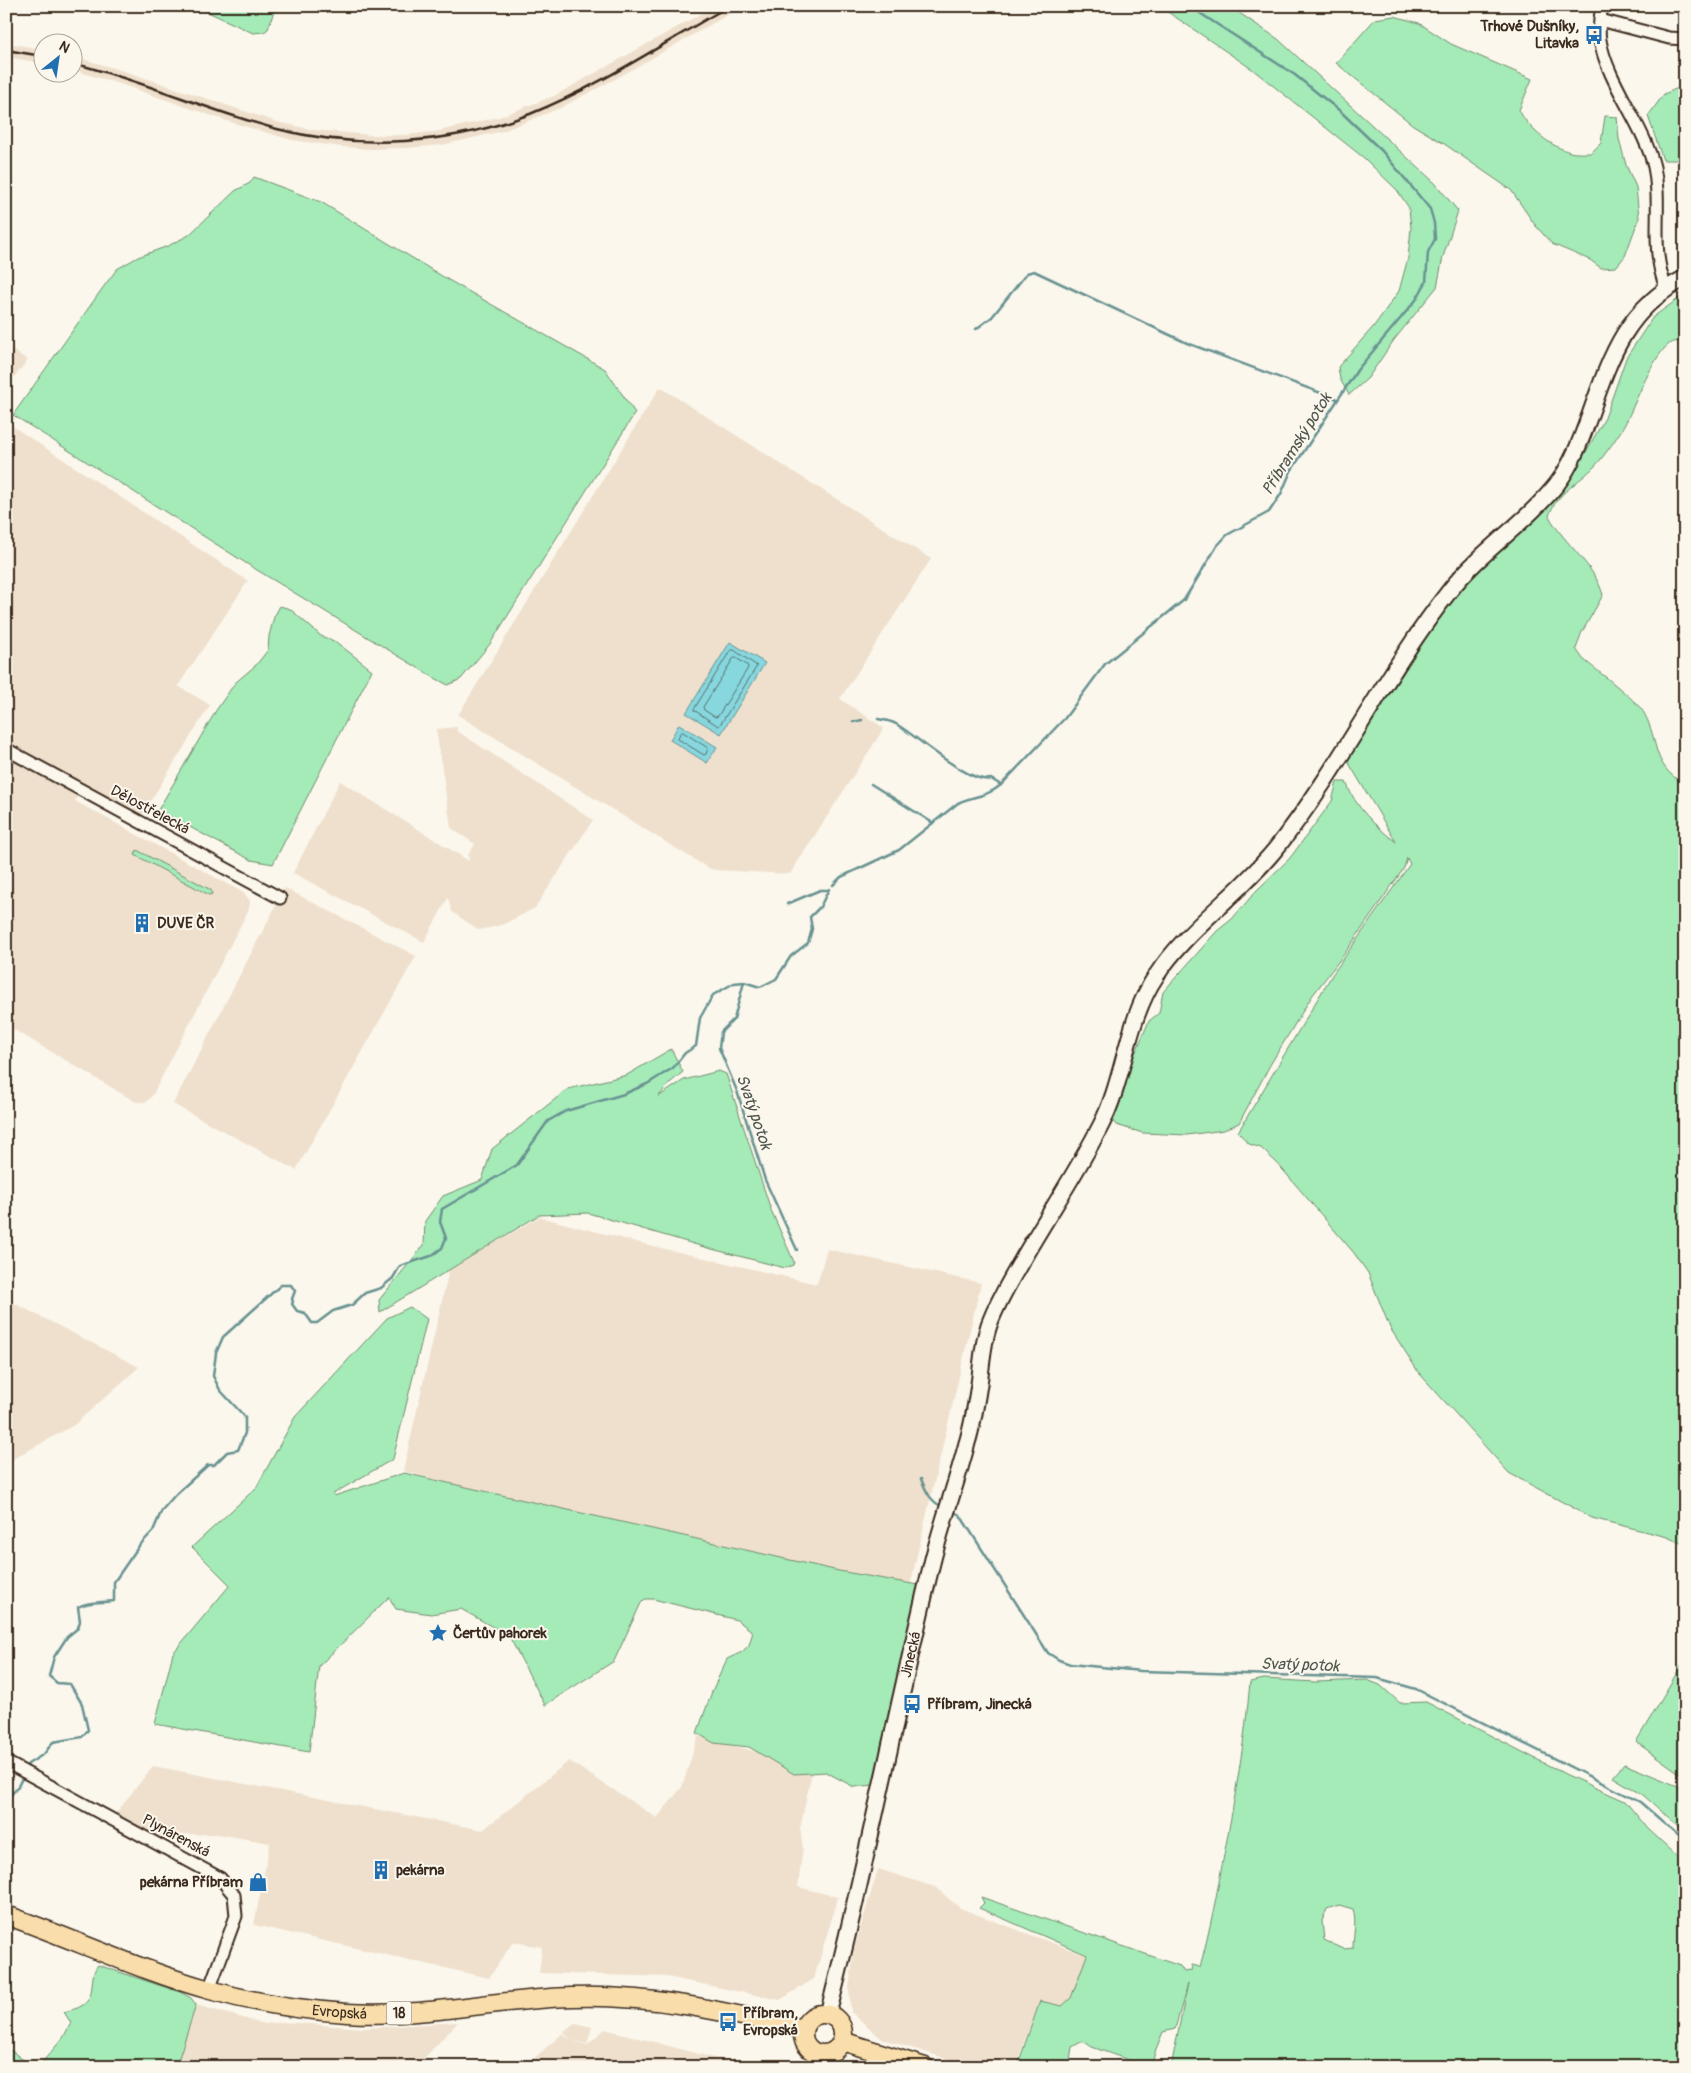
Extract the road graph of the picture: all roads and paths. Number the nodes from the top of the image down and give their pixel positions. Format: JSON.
{"nodes":[{"id":1,"x":1602,"y":6,"type":"edge"},
{"id":2,"x":1600,"y":20,"type":"junction"},
{"id":3,"x":1685,"y":39,"type":"edge"},
{"id":4,"x":1685,"y":278,"type":"edge"},
{"id":5,"x":1666,"y":288,"type":"junction"},
{"id":6,"x":6,"y":749,"type":"edge"},
{"id":7,"x":280,"y":898,"type":"dead end"},
{"id":8,"x":11,"y":1764,"type":"edge"},
{"id":9,"x":6,"y":1915,"type":"edge"},
{"id":10,"x":209,"y":1990,"type":"junction"},
{"id":11,"x":828,"y":2014,"type":"junction"},
{"id":12,"x":802,"y":2029,"type":"junction"},
{"id":13,"x":842,"y":2041,"type":"junction"},
{"id":14,"x":814,"y":2060,"type":"edge"},
{"id":15,"x":925,"y":2067,"type":"edge"}],
"edges":[{"from":1,"to":2,"type":"street"},
{"from":2,"to":3,"type":"street"},
{"from":2,"to":5,"type":"street"},
{"from":4,"to":5,"type":"main road","name":"Jinecká"},
{"from":5,"to":11,"type":"main road","name":"Jinecká"},
{"from":6,"to":7,"type":"street","name":"Dělostřelecká"},
{"from":8,"to":10,"type":"street","name":"Plynárenská"},
{"from":9,"to":10,"type":"main road","name":"Evropská","number":"18"},
{"from":10,"to":12,"type":"main road","name":"Evropská","number":"18"},
{"from":11,"to":12,"type":"main road"},
{"from":11,"to":13,"type":"main road"},
{"from":12,"to":14,"type":"main road"},
{"from":13,"to":14,"type":"main road"},
{"from":13,"to":15,"type":"main road"}]}
